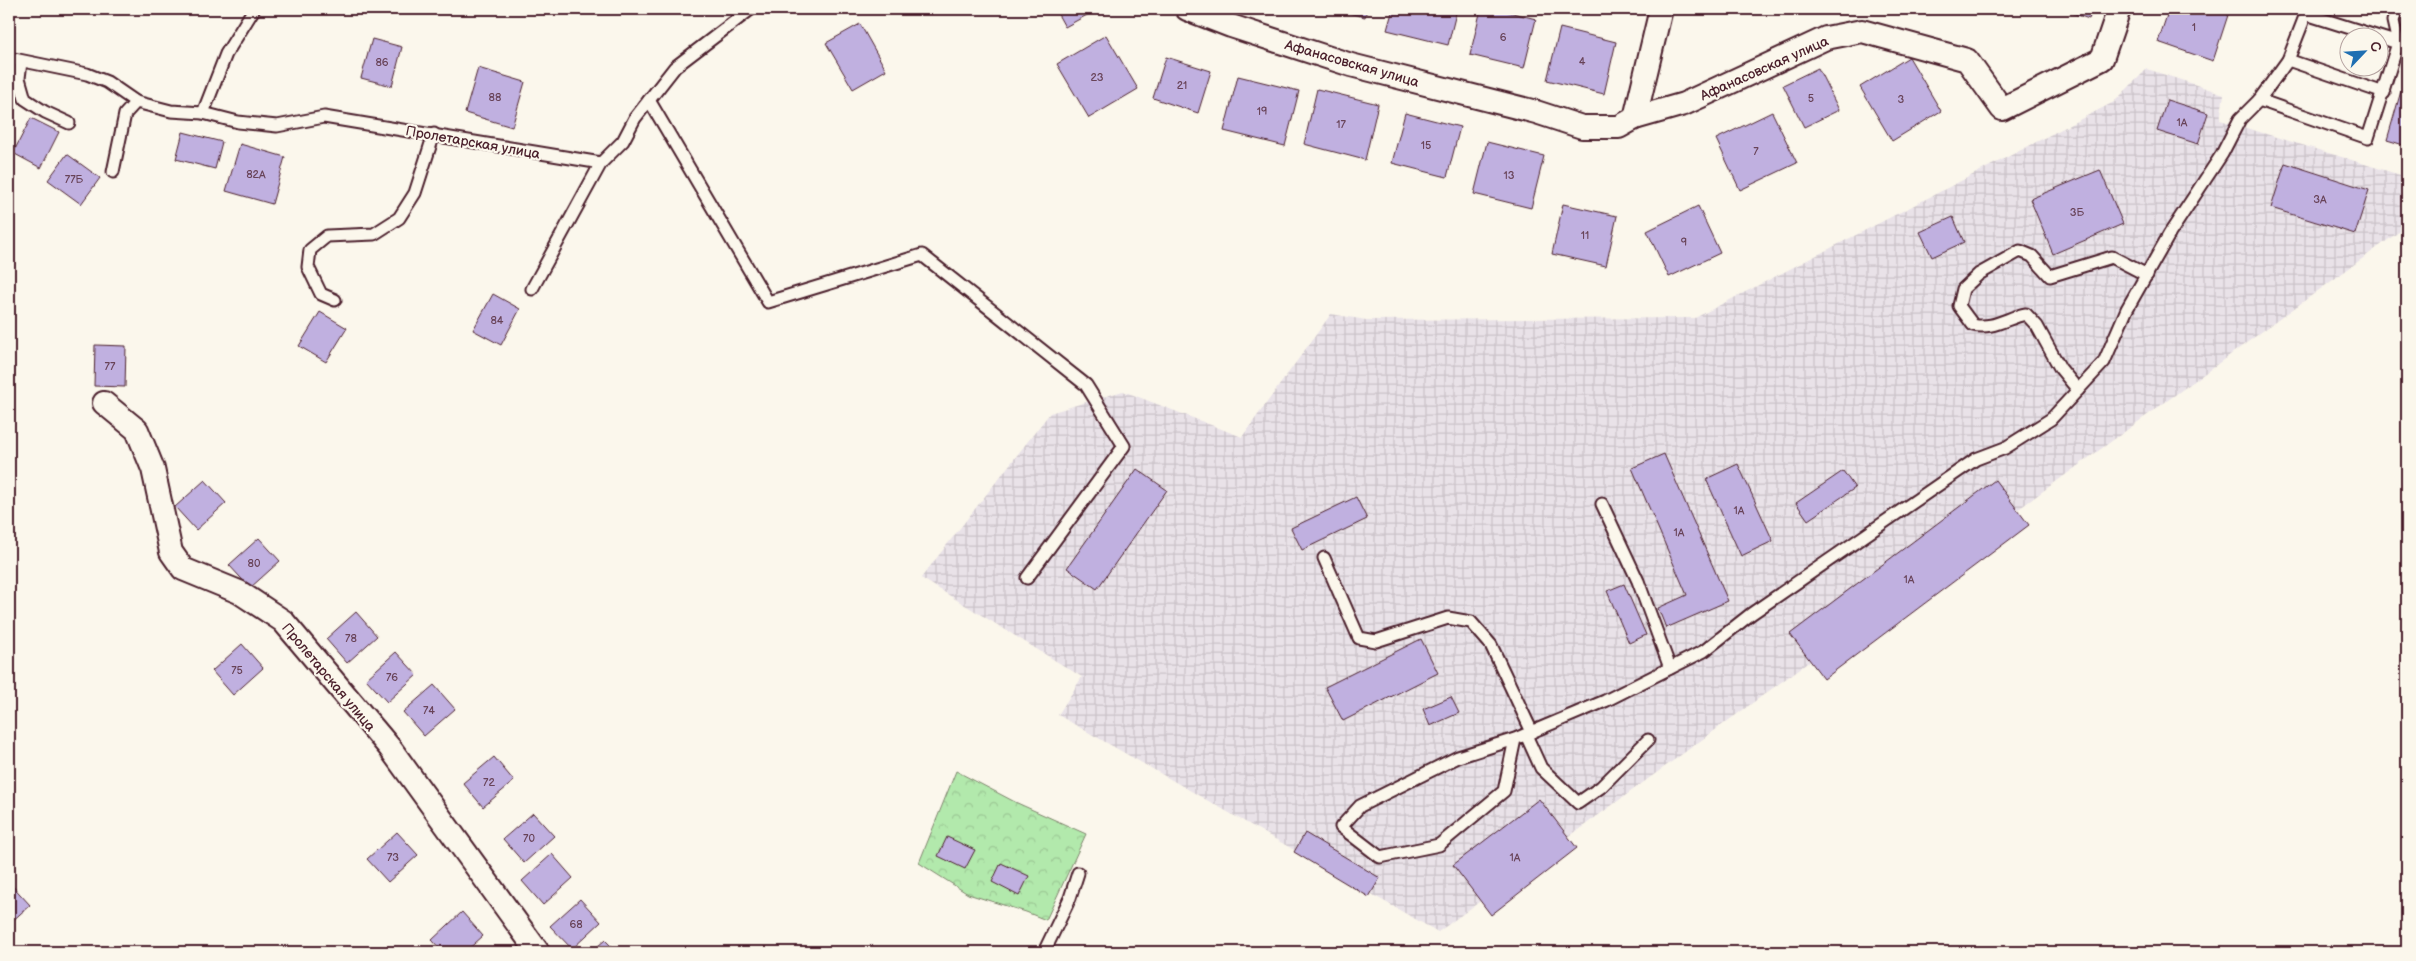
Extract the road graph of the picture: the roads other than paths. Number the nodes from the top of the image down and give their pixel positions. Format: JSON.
{"nodes":[{"id":1,"x":254,"y":9,"type":"edge"},
{"id":2,"x":751,"y":9,"type":"edge"},
{"id":3,"x":1187,"y":9,"type":"edge"},
{"id":4,"x":1661,"y":9,"type":"edge"},
{"id":5,"x":2119,"y":9,"type":"edge"},
{"id":6,"x":2398,"y":9,"type":"edge"},
{"id":7,"x":2307,"y":11,"type":"edge"},
{"id":8,"x":2402,"y":44,"type":"edge"},
{"id":9,"x":9,"y":58,"type":"edge"},
{"id":10,"x":2288,"y":60,"type":"junction"},
{"id":11,"x":21,"y":62,"type":"junction"},
{"id":12,"x":2384,"y":93,"type":"junction"},
{"id":13,"x":649,"y":100,"type":"junction"},
{"id":14,"x":2259,"y":100,"type":"junction"},
{"id":15,"x":136,"y":102,"type":"junction"},
{"id":16,"x":203,"y":113,"type":"junction"},
{"id":17,"x":1635,"y":118,"type":"junction"},
{"id":18,"x":69,"y":123,"type":"dead end"},
{"id":19,"x":434,"y":134,"type":"junction"},
{"id":20,"x":602,"y":163,"type":"junction"},
{"id":21,"x":113,"y":172,"type":"dead end"},
{"id":22,"x":2147,"y":275,"type":"junction"},
{"id":23,"x":532,"y":290,"type":"dead end"},
{"id":24,"x":335,"y":300,"type":"dead end"},
{"id":25,"x":2078,"y":390,"type":"junction"},
{"id":26,"x":104,"y":403,"type":"dead end"},
{"id":27,"x":1602,"y":504,"type":"dead end"},
{"id":28,"x":1324,"y":558,"type":"dead end"},
{"id":29,"x":1027,"y":578,"type":"dead end"},
{"id":30,"x":1670,"y":668,"type":"junction"},
{"id":31,"x":1524,"y":735,"type":"junction"},
{"id":32,"x":1648,"y":740,"type":"dead end"},
{"id":33,"x":1078,"y":873,"type":"dead end"},
{"id":34,"x":538,"y":952,"type":"edge"},
{"id":35,"x":1044,"y":952,"type":"edge"}],
"edges":[{"from":1,"to":16,"type":"lane"},
{"from":2,"to":13,"type":"lane"},
{"from":3,"to":17,"type":"street","name":"Афанасовская улица"},
{"from":4,"to":17,"type":"street"},
{"from":5,"to":17,"type":"street","name":"Афанасовская улица"},
{"from":6,"to":8,"type":"lane"},
{"from":7,"to":8,"type":"lane"},
{"from":7,"to":10,"type":"lane"},
{"from":8,"to":12,"type":"lane"},
{"from":9,"to":11,"type":"lane","name":"Пролетарская улица"},
{"from":10,"to":12,"type":"lane"},
{"from":10,"to":14,"type":"lane"},
{"from":11,"to":15,"type":"lane","name":"Пролетарская улица"},
{"from":11,"to":18,"type":"lane"},
{"from":12,"to":14,"type":"lane"},
{"from":13,"to":20,"type":"lane"},
{"from":13,"to":29,"type":"lane"},
{"from":14,"to":22,"type":"lane"},
{"from":15,"to":16,"type":"lane","name":"Пролетарская улица"},
{"from":15,"to":21,"type":"lane"},
{"from":16,"to":19,"type":"lane","name":"Пролетарская улица"},
{"from":19,"to":20,"type":"lane","name":"Пролетарская улица"},
{"from":19,"to":24,"type":"lane"},
{"from":20,"to":23,"type":"lane"},
{"from":22,"to":25,"type":"lane"},
{"from":22,"to":25,"type":"lane"},
{"from":25,"to":30,"type":"lane"},
{"from":26,"to":34,"type":"street","name":"Пролетарская улица"},
{"from":27,"to":30,"type":"lane"},
{"from":28,"to":31,"type":"lane"},
{"from":30,"to":31,"type":"lane"},
{"from":31,"to":31,"type":"lane"},
{"from":31,"to":32,"type":"lane"},
{"from":33,"to":35,"type":"lane"}]}
